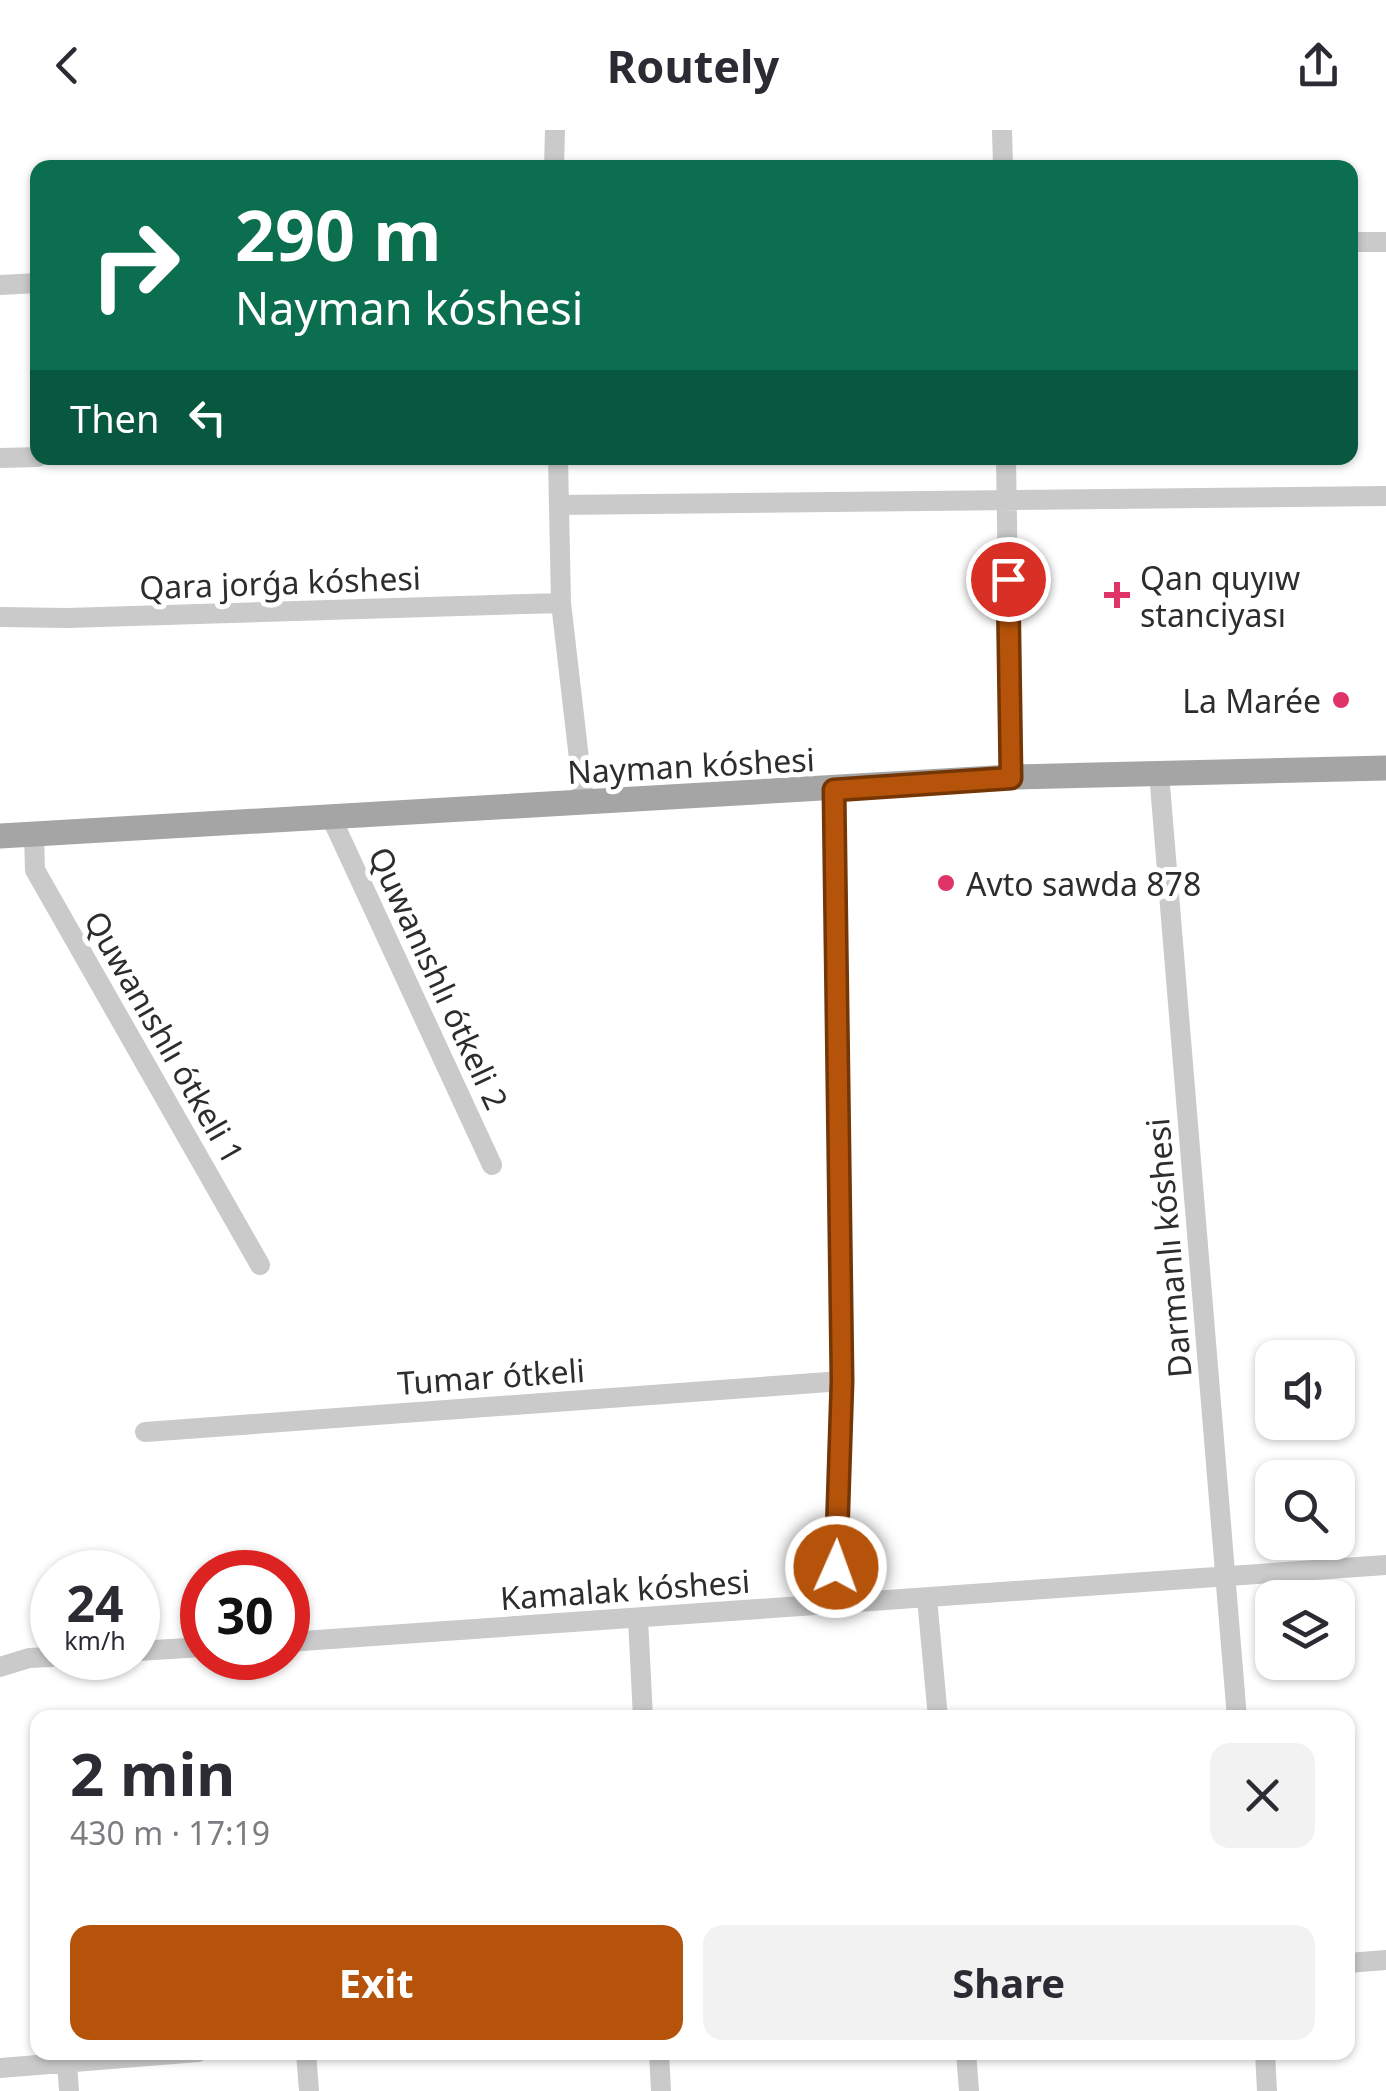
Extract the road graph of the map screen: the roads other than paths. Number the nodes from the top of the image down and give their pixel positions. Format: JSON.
{"nodes":[{"id":1,"x":555,"y":130,"type":"edge"},
{"id":2,"x":1002,"y":130,"type":"edge"},
{"id":3,"x":554,"y":160,"type":"edge"},
{"id":4,"x":1003,"y":160,"type":"edge"},
{"id":5,"x":1358,"y":242,"type":"edge"},
{"id":6,"x":1386,"y":242,"type":"edge"},
{"id":7,"x":30,"y":284,"type":"edge"},
{"id":8,"x":0,"y":285,"type":"edge"},
{"id":9,"x":30,"y":457,"type":"edge"},
{"id":10,"x":0,"y":458,"type":"edge"},
{"id":11,"x":558,"y":465,"type":"edge"},
{"id":12,"x":1006,"y":465,"type":"edge"},
{"id":13,"x":1386,"y":496,"type":"edge"},
{"id":14,"x":1006,"y":500,"type":"junction"},
{"id":15,"x":559,"y":505,"type":"junction"},
{"id":16,"x":562,"y":603,"type":"junction"},
{"id":17,"x":0,"y":617,"type":"edge"},
{"id":18,"x":1386,"y":768,"type":"edge"},
{"id":19,"x":1159,"y":772,"type":"junction"},
{"id":20,"x":1011,"y":778,"type":"junction"},
{"id":21,"x":834,"y":790,"type":"junction"},
{"id":22,"x":584,"y":802,"type":"junction"},
{"id":23,"x":331,"y":817,"type":"junction"},
{"id":24,"x":34,"y":834,"type":"junction"},
{"id":25,"x":0,"y":836,"type":"edge"},
{"id":26,"x":492,"y":1164,"type":"dead end"},
{"id":27,"x":260,"y":1265,"type":"dead end"},
{"id":28,"x":842,"y":1381,"type":"junction"},
{"id":29,"x":145,"y":1432,"type":"dead end"},
{"id":30,"x":1386,"y":1566,"type":"edge"},
{"id":31,"x":1226,"y":1577,"type":"junction"},
{"id":32,"x":927,"y":1598,"type":"junction"},
{"id":33,"x":835,"y":1604,"type":"junction"},
{"id":34,"x":638,"y":1618,"type":"junction"},
{"id":35,"x":310,"y":1640,"type":"edge"},
{"id":36,"x":30,"y":1658,"type":"edge"},
{"id":37,"x":0,"y":1667,"type":"edge"},
{"id":38,"x":642,"y":1710,"type":"edge"},
{"id":39,"x":937,"y":1710,"type":"edge"},
{"id":40,"x":1237,"y":1710,"type":"edge"},
{"id":41,"x":1386,"y":1960,"type":"edge"},
{"id":42,"x":1355,"y":1962,"type":"edge"},
{"id":43,"x":93,"y":2060,"type":"edge"},
{"id":44,"x":307,"y":2060,"type":"edge"},
{"id":45,"x":660,"y":2060,"type":"edge"},
{"id":46,"x":967,"y":2060,"type":"edge"},
{"id":47,"x":1266,"y":2060,"type":"edge"},
{"id":48,"x":67,"y":2062,"type":"junction"},
{"id":49,"x":0,"y":2068,"type":"edge"},
{"id":50,"x":69,"y":2091,"type":"edge"},
{"id":51,"x":309,"y":2091,"type":"edge"},
{"id":52,"x":661,"y":2091,"type":"edge"},
{"id":53,"x":969,"y":2091,"type":"edge"},
{"id":54,"x":1268,"y":2091,"type":"edge"}],
"edges":[{"from":1,"to":3,"type":"street"},
{"from":2,"to":4,"type":"street"},
{"from":5,"to":6,"type":"street"},
{"from":7,"to":8,"type":"street"},
{"from":9,"to":10,"type":"street"},
{"from":11,"to":15,"type":"street"},
{"from":12,"to":14,"type":"street"},
{"from":13,"to":14,"type":"street"},
{"from":14,"to":15,"type":"street"},
{"from":14,"to":20,"type":"street"},
{"from":15,"to":16,"type":"street"},
{"from":16,"to":17,"type":"street","name":"Qara jorǵa kóshesi"},
{"from":16,"to":22,"type":"street"},
{"from":18,"to":19,"type":"main road","name":"Nayman kóshesi"},
{"from":19,"to":20,"type":"main road","name":"Nayman kóshesi"},
{"from":19,"to":31,"type":"street","name":"Darmanlı kóshesi"},
{"from":20,"to":21,"type":"main road","name":"Nayman kóshesi"},
{"from":21,"to":22,"type":"main road","name":"Nayman kóshesi"},
{"from":21,"to":28,"type":"street"},
{"from":22,"to":23,"type":"main road","name":"Nayman kóshesi"},
{"from":23,"to":24,"type":"main road","name":"Nayman kóshesi"},
{"from":23,"to":26,"type":"street","name":"Quwanıshlı ótkeli 2"},
{"from":24,"to":25,"type":"main road","name":"Nayman kóshesi"},
{"from":24,"to":27,"type":"street","name":"Quwanıshlı ótkeli 1"},
{"from":28,"to":29,"type":"street","name":"Tumar ótkeli"},
{"from":28,"to":33,"type":"street"},
{"from":30,"to":31,"type":"street","name":"Kamalak kóshesi"},
{"from":31,"to":32,"type":"street","name":"Kamalak kóshesi"},
{"from":31,"to":40,"type":"street","name":"Darmanlı kóshesi"},
{"from":32,"to":33,"type":"street","name":"Kamalak kóshesi"},
{"from":32,"to":39,"type":"street"},
{"from":33,"to":34,"type":"street","name":"Kamalak kóshesi"},
{"from":34,"to":35,"type":"street","name":"Kamalak kóshesi"},
{"from":34,"to":38,"type":"street"},
{"from":36,"to":37,"type":"street"},
{"from":41,"to":42,"type":"street"},
{"from":43,"to":48,"type":"street"},
{"from":44,"to":51,"type":"street"},
{"from":45,"to":52,"type":"street"},
{"from":46,"to":53,"type":"street"},
{"from":47,"to":54,"type":"street"},
{"from":48,"to":49,"type":"street"},
{"from":48,"to":50,"type":"street"}]}
